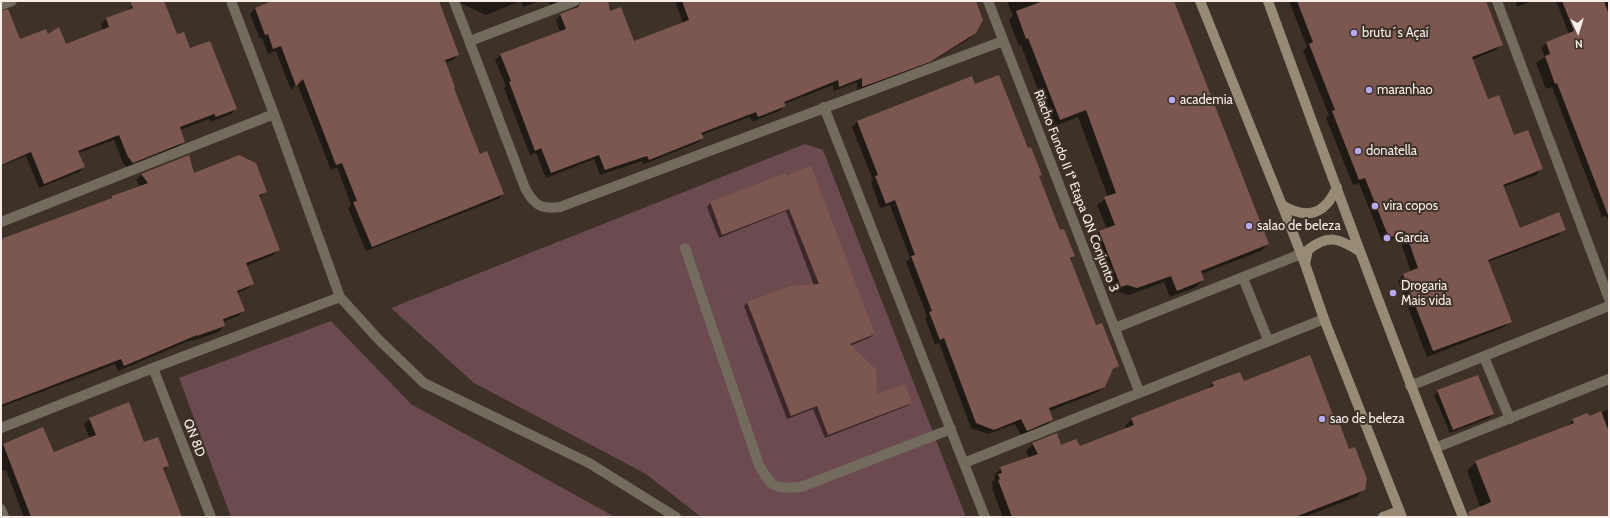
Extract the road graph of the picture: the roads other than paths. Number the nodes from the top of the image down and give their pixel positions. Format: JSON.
{"nodes":[{"id":1,"x":231,"y":1,"type":"edge"},
{"id":2,"x":454,"y":1,"type":"edge"},
{"id":3,"x":575,"y":1,"type":"edge"},
{"id":4,"x":988,"y":1,"type":"edge"},
{"id":5,"x":1200,"y":1,"type":"edge"},
{"id":6,"x":1268,"y":1,"type":"edge"},
{"id":7,"x":1497,"y":1,"type":"edge"},
{"id":8,"x":470,"y":41,"type":"junction"},
{"id":9,"x":1003,"y":41,"type":"junction"},
{"id":10,"x":824,"y":107,"type":"junction"},
{"id":11,"x":274,"y":114,"type":"junction"},
{"id":12,"x":1337,"y":187,"type":"junction"},
{"id":13,"x":1282,"y":205,"type":"junction"},
{"id":14,"x":1,"y":222,"type":"edge"},
{"id":15,"x":685,"y":248,"type":"dead end"},
{"id":16,"x":1359,"y":251,"type":"junction"},
{"id":17,"x":1301,"y":254,"type":"junction"},
{"id":18,"x":1305,"y":264,"type":"junction"},
{"id":19,"x":1243,"y":278,"type":"junction"},
{"id":20,"x":340,"y":297,"type":"junction"},
{"id":21,"x":1609,"y":299,"type":"edge"},
{"id":22,"x":1609,"y":306,"type":"edge"},
{"id":23,"x":1324,"y":319,"type":"junction"},
{"id":24,"x":1116,"y":328,"type":"junction"},
{"id":25,"x":1268,"y":340,"type":"junction"},
{"id":26,"x":1484,"y":358,"type":"junction"},
{"id":27,"x":153,"y":368,"type":"junction"},
{"id":28,"x":1609,"y":379,"type":"edge"},
{"id":29,"x":1410,"y":386,"type":"junction"},
{"id":30,"x":1139,"y":391,"type":"junction"},
{"id":31,"x":1510,"y":419,"type":"junction"},
{"id":32,"x":1,"y":428,"type":"edge"},
{"id":33,"x":952,"y":429,"type":"junction"},
{"id":34,"x":1435,"y":448,"type":"junction"},
{"id":35,"x":964,"y":463,"type":"junction"},
{"id":36,"x":1,"y":509,"type":"edge"},
{"id":37,"x":1400,"y":514,"type":"edge"},
{"id":38,"x":4,"y":517,"type":"edge"},
{"id":39,"x":211,"y":517,"type":"edge"},
{"id":40,"x":676,"y":517,"type":"edge"},
{"id":41,"x":985,"y":517,"type":"edge"},
{"id":42,"x":1384,"y":517,"type":"edge"},
{"id":43,"x":1463,"y":517,"type":"edge"}],
"edges":[{"from":1,"to":11,"type":"street"},
{"from":2,"to":8,"type":"street"},
{"from":3,"to":8,"type":"street"},
{"from":4,"to":9,"type":"street","name":"Riacho Fundo II 1ª Etapa QN Conjunto 3"},
{"from":5,"to":13,"type":"main road"},
{"from":6,"to":12,"type":"main road"},
{"from":7,"to":21,"type":"street"},
{"from":8,"to":10,"type":"street"},
{"from":9,"to":10,"type":"street"},
{"from":9,"to":24,"type":"street","name":"Riacho Fundo II 1ª Etapa QN Conjunto 3"},
{"from":10,"to":33,"type":"street"},
{"from":11,"to":14,"type":"street"},
{"from":11,"to":20,"type":"street"},
{"from":12,"to":13,"type":"main road"},
{"from":12,"to":16,"type":"main road"},
{"from":13,"to":17,"type":"main road"},
{"from":15,"to":33,"type":"street"},
{"from":16,"to":18,"type":"main road"},
{"from":16,"to":29,"type":"main road"},
{"from":17,"to":18,"type":"main road"},
{"from":17,"to":19,"type":"street"},
{"from":18,"to":23,"type":"main road"},
{"from":19,"to":24,"type":"street"},
{"from":19,"to":25,"type":"street"},
{"from":20,"to":27,"type":"street"},
{"from":20,"to":40,"type":"street"},
{"from":22,"to":26,"type":"street"},
{"from":23,"to":25,"type":"street"},
{"from":23,"to":37,"type":"main road"},
{"from":24,"to":30,"type":"street","name":"Riacho Fundo II 1ª Etapa QN Conjunto 3"},
{"from":25,"to":30,"type":"street"},
{"from":26,"to":29,"type":"street"},
{"from":26,"to":31,"type":"street"},
{"from":27,"to":32,"type":"street"},
{"from":27,"to":39,"type":"street","name":"QN 8D"},
{"from":28,"to":31,"type":"street"},
{"from":29,"to":34,"type":"main road"},
{"from":30,"to":35,"type":"street"},
{"from":31,"to":34,"type":"street"},
{"from":33,"to":35,"type":"street"},
{"from":34,"to":43,"type":"main road"},
{"from":35,"to":41,"type":"street"},
{"from":36,"to":38,"type":"street"},
{"from":37,"to":42,"type":"main road"}]}
